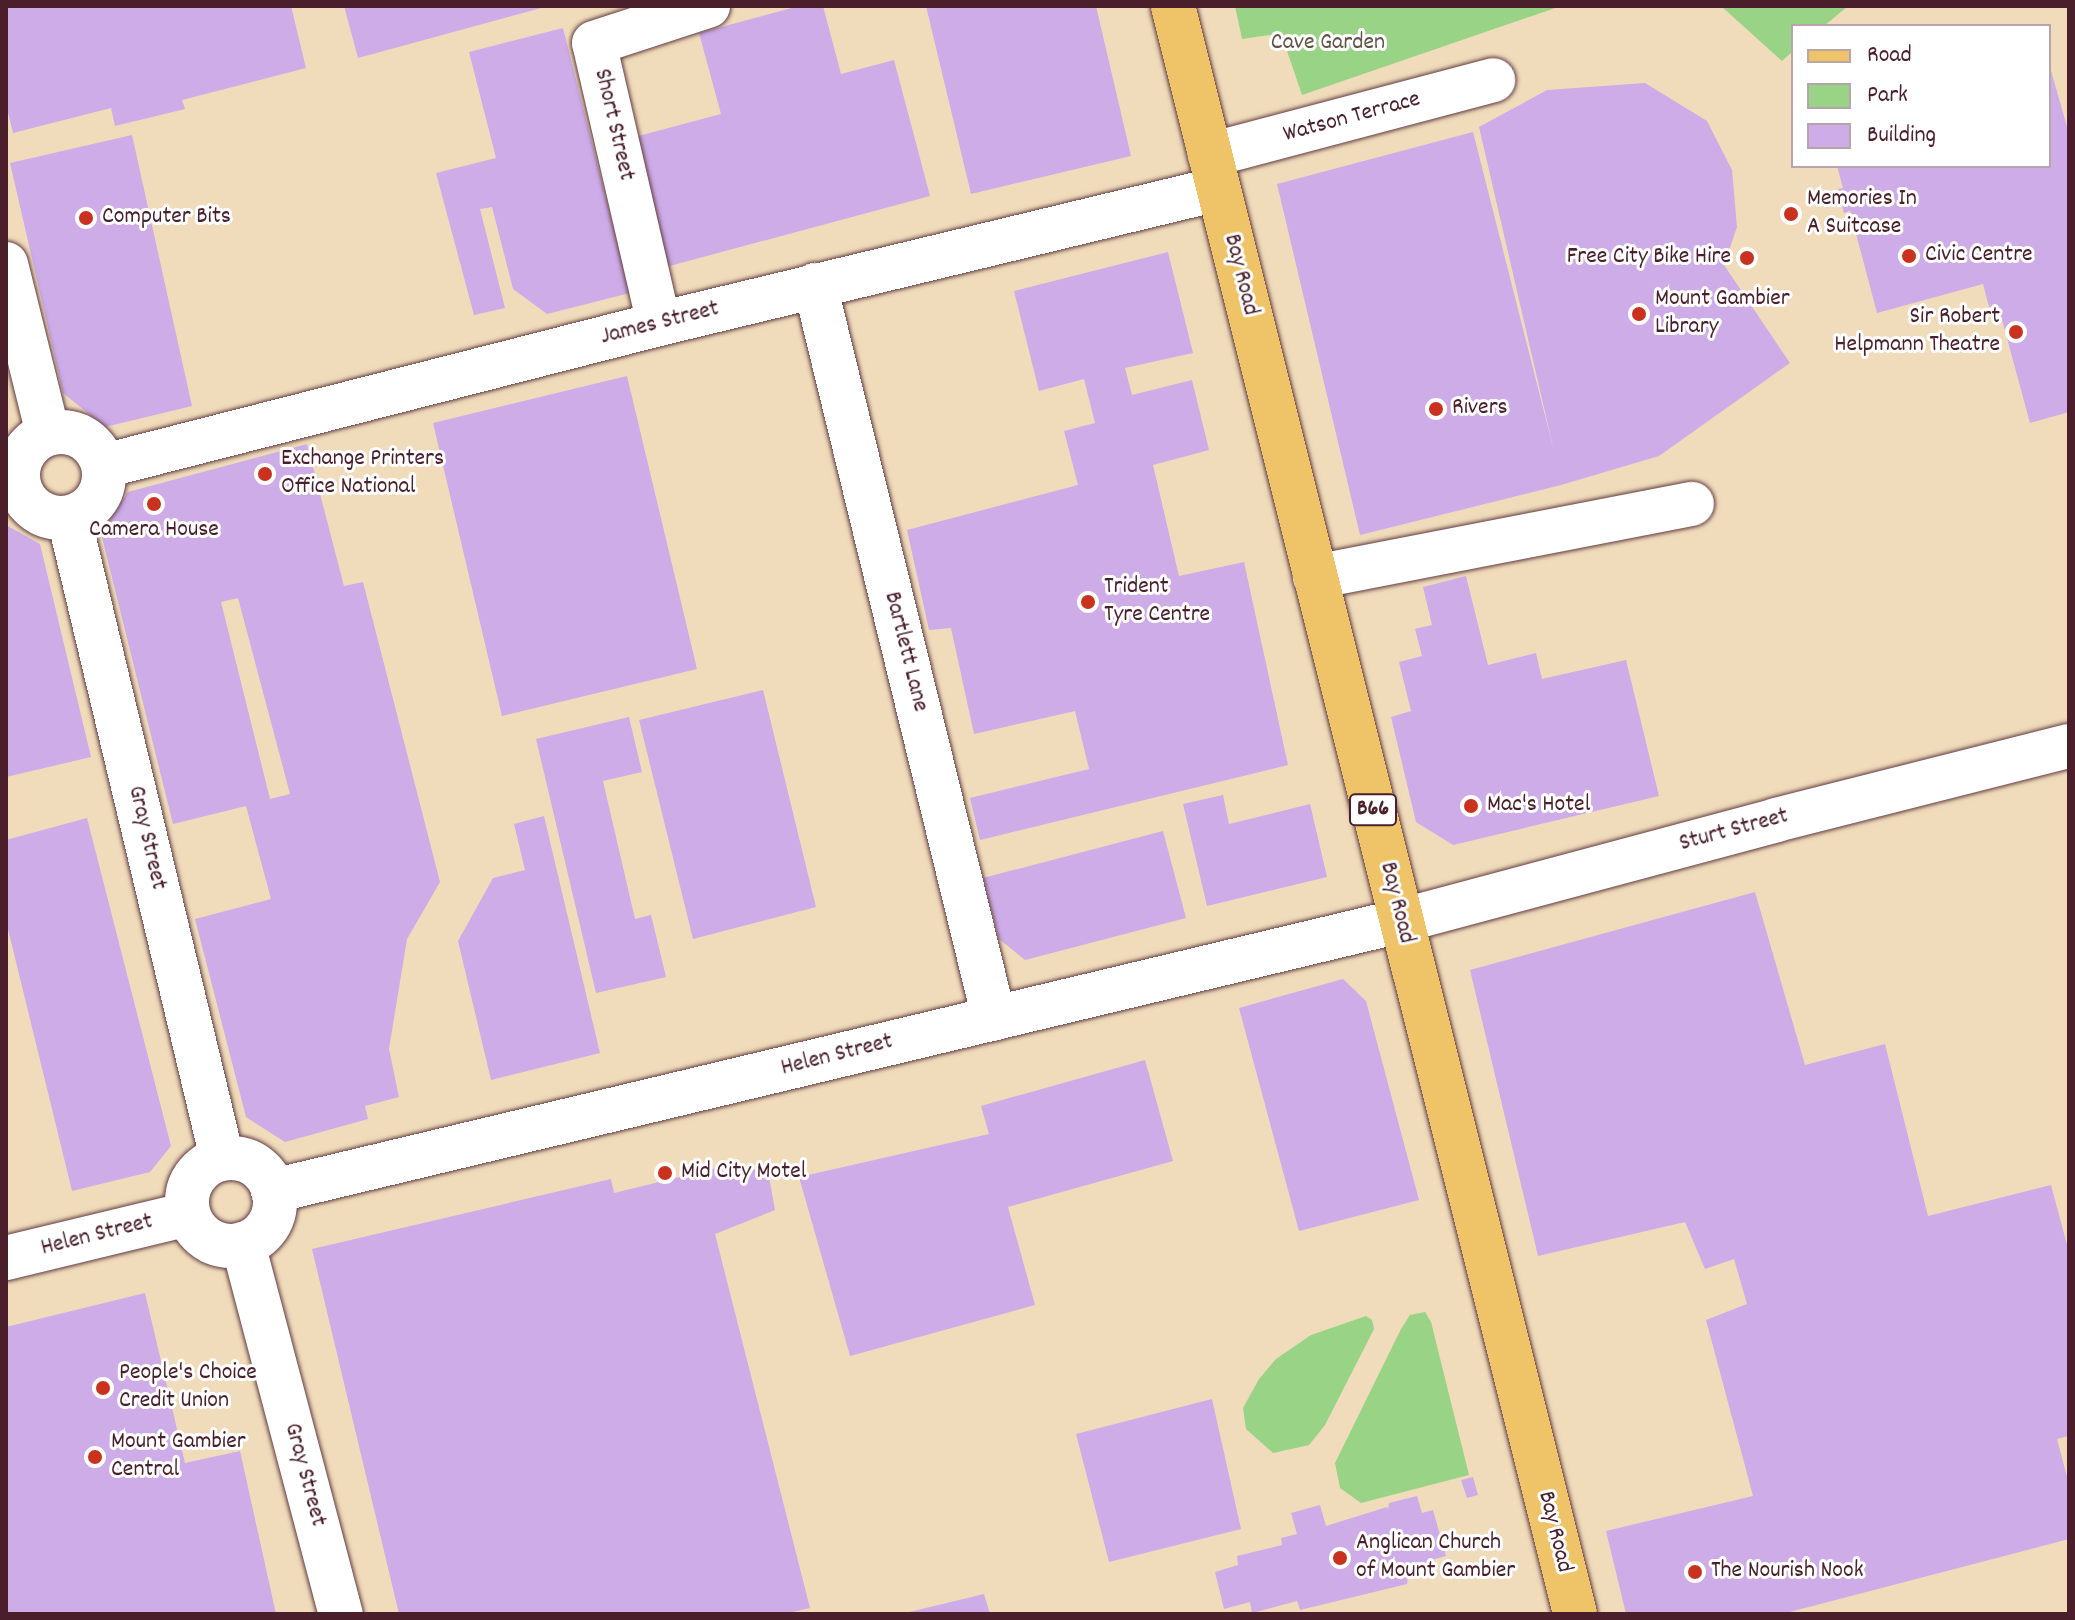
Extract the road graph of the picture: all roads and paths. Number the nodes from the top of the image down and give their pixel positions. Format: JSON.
{"nodes":[{"id":1,"x":708,"y":6,"type":"edge"},
{"id":2,"x":1173,"y":6,"type":"edge"},
{"id":3,"x":1493,"y":80,"type":"dead end"},
{"id":4,"x":1214,"y":172,"type":"junction"},
{"id":5,"x":6,"y":264,"type":"edge"},
{"id":6,"x":815,"y":285,"type":"junction"},
{"id":7,"x":659,"y":324,"type":"junction"},
{"id":8,"x":48,"y":434,"type":"junction"},
{"id":9,"x":104,"y":466,"type":"junction"},
{"id":10,"x":12,"y":488,"type":"edge"},
{"id":11,"x":1692,"y":504,"type":"dead end"},
{"id":12,"x":69,"y":518,"type":"junction"},
{"id":13,"x":1315,"y":577,"type":"junction"},
{"id":14,"x":2069,"y":746,"type":"edge"},
{"id":15,"x":1400,"y":921,"type":"junction"},
{"id":16,"x":994,"y":1018,"type":"junction"},
{"id":17,"x":222,"y":1158,"type":"junction"},
{"id":18,"x":273,"y":1191,"type":"junction"},
{"id":19,"x":188,"y":1214,"type":"junction"},
{"id":20,"x":243,"y":1244,"type":"junction"},
{"id":21,"x":6,"y":1258,"type":"edge"},
{"id":22,"x":341,"y":1614,"type":"edge"},
{"id":23,"x":1575,"y":1614,"type":"edge"}],
"edges":[{"from":1,"to":7,"type":"street","name":"Short Street"},
{"from":2,"to":4,"type":"main road","name":"Bay Road","number":"B66"},
{"from":3,"to":4,"type":"street","name":"Watson Terrace"},
{"from":4,"to":6,"type":"street","name":"James Street"},
{"from":4,"to":13,"type":"main road","name":"Bay Road","number":"B66"},
{"from":5,"to":8,"type":"street"},
{"from":6,"to":7,"type":"street","name":"James Street"},
{"from":6,"to":16,"type":"street","name":"Bartlett Lane"},
{"from":7,"to":9,"type":"street","name":"James Street"},
{"from":8,"to":9,"type":"street"},
{"from":8,"to":10,"type":"street"},
{"from":9,"to":12,"type":"street"},
{"from":10,"to":12,"type":"street"},
{"from":11,"to":13,"type":"street"},
{"from":12,"to":17,"type":"street","name":"Gray Street"},
{"from":13,"to":15,"type":"main road","name":"Bay Road","number":"B66"},
{"from":14,"to":15,"type":"street","name":"Sturt Street"},
{"from":15,"to":16,"type":"street","name":"Helen Street"},
{"from":15,"to":23,"type":"main road","name":"Bay Road","number":"B66"},
{"from":16,"to":18,"type":"street","name":"Helen Street"},
{"from":17,"to":18,"type":"street"},
{"from":17,"to":19,"type":"street"},
{"from":18,"to":20,"type":"street"},
{"from":19,"to":20,"type":"street"},
{"from":19,"to":21,"type":"street","name":"Helen Street"},
{"from":20,"to":22,"type":"street","name":"Gray Street"}]}
